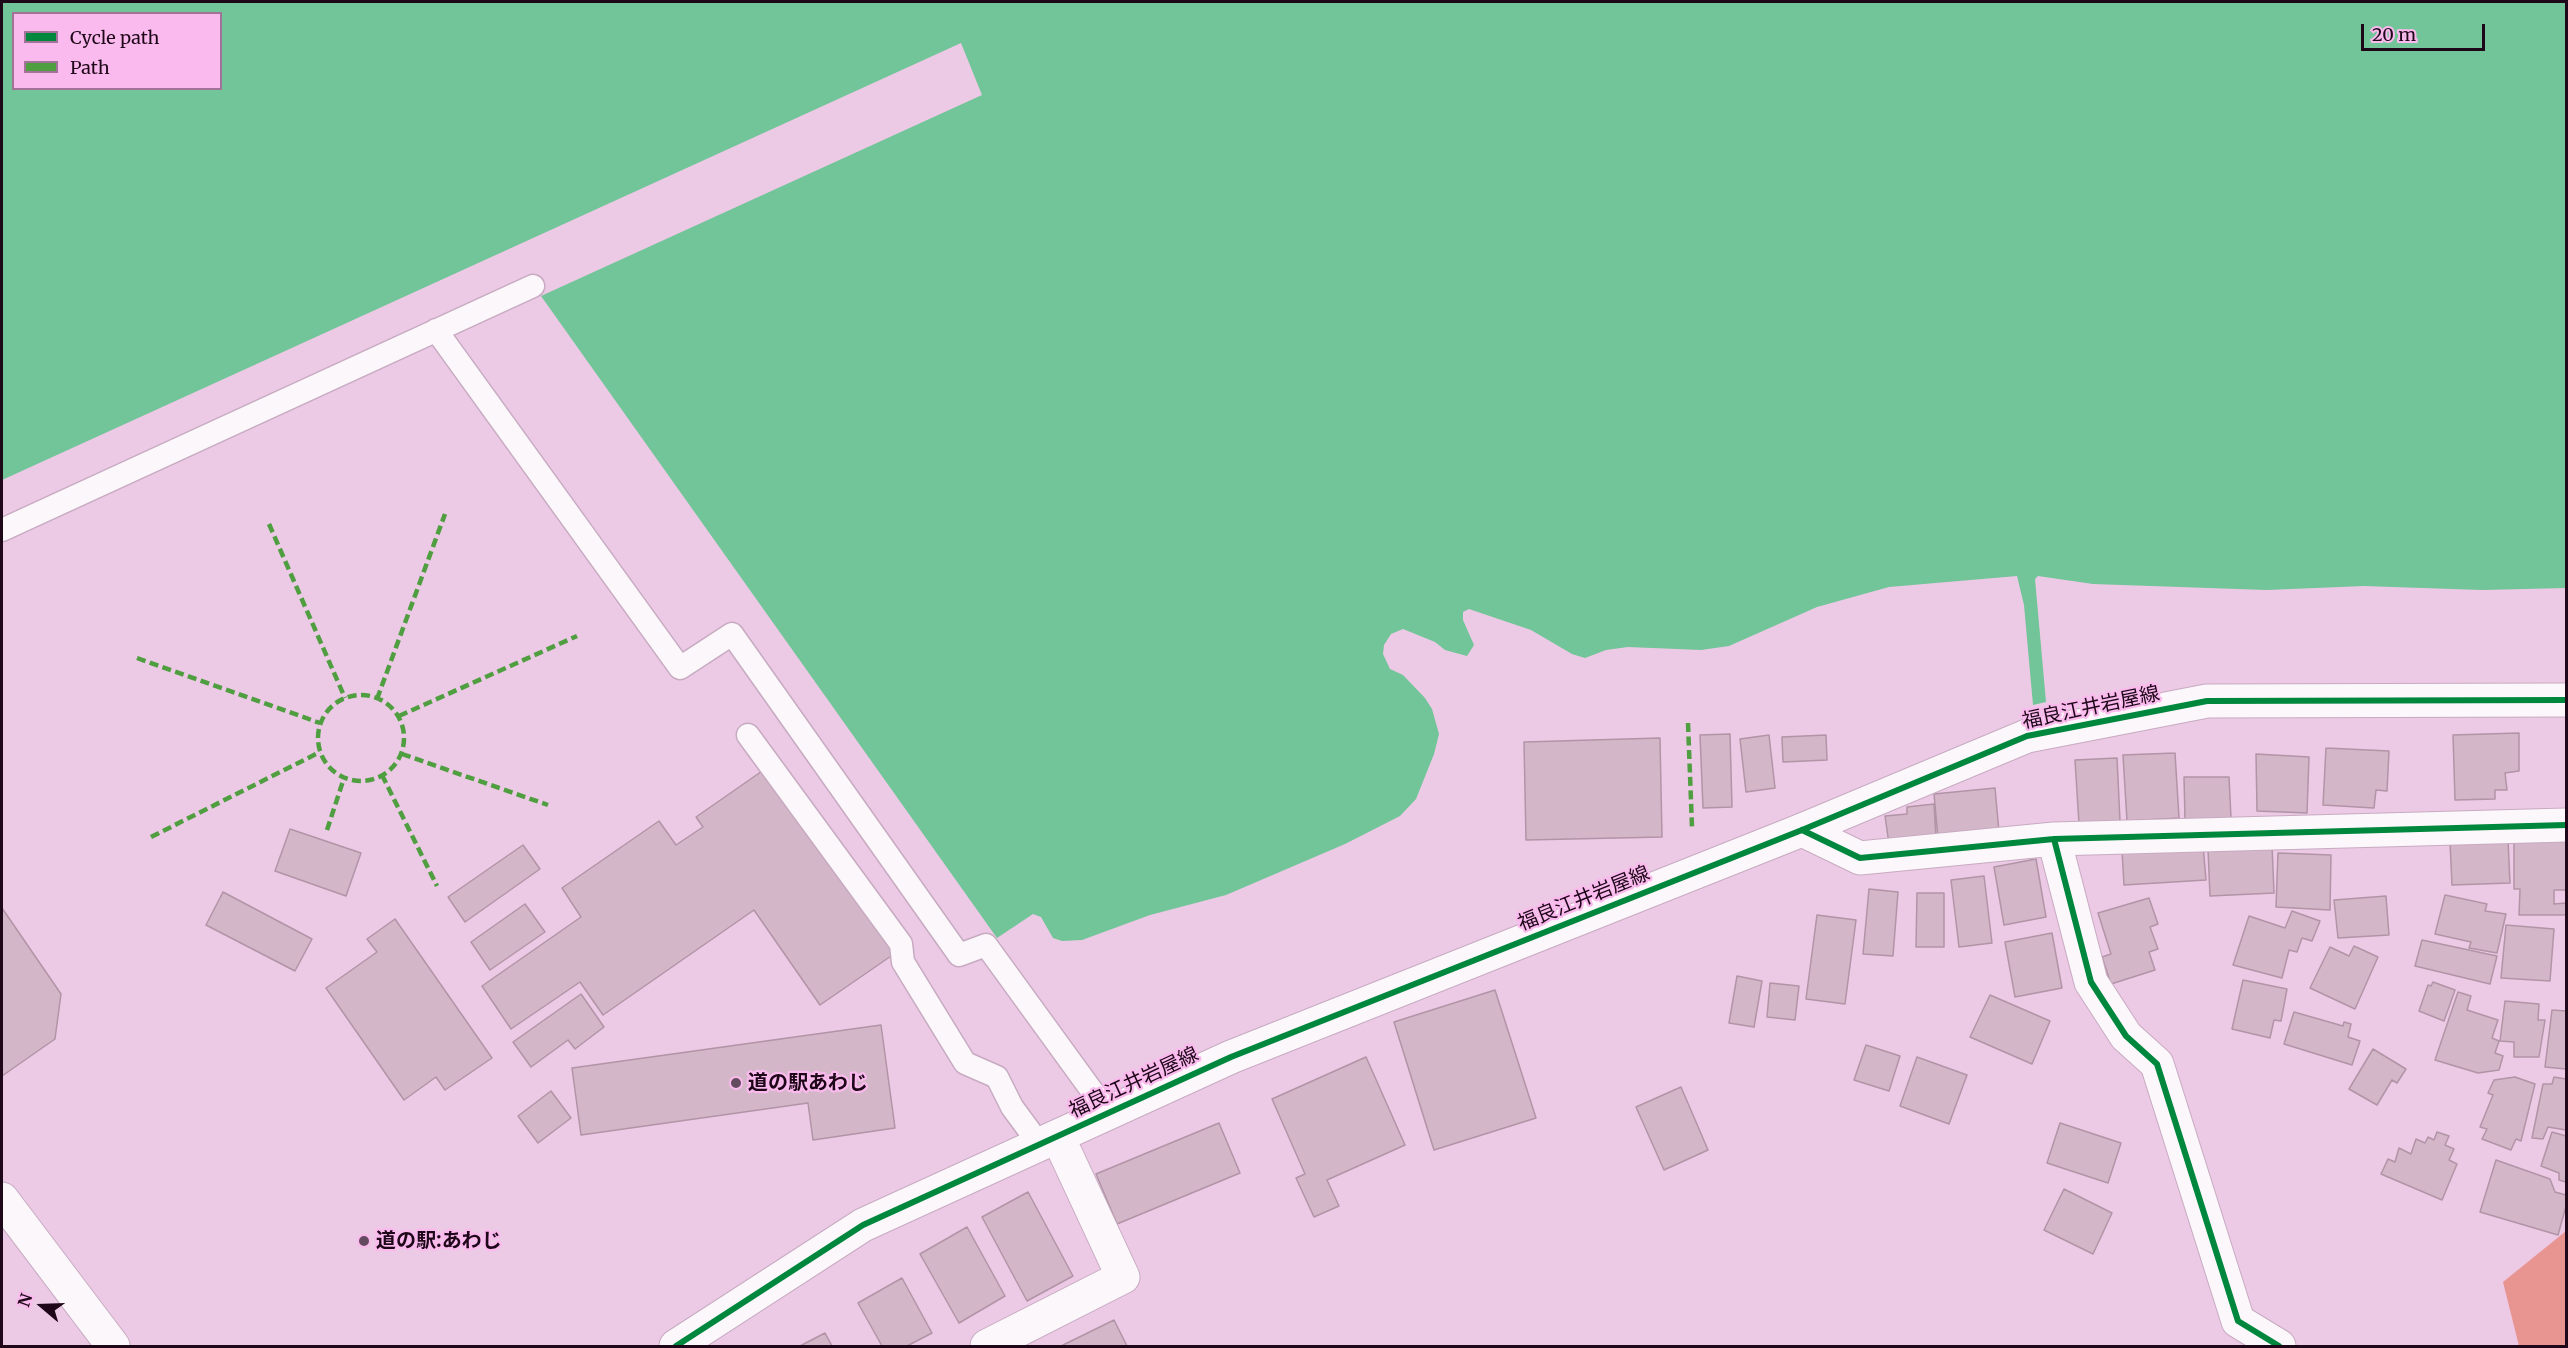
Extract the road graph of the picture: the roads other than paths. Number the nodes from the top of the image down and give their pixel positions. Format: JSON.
{"nodes":[{"id":1,"x":533,"y":286,"type":"dead end"},
{"id":2,"x":436,"y":330,"type":"junction"},
{"id":3,"x":2,"y":530,"type":"edge"},
{"id":4,"x":2566,"y":700,"type":"edge"},
{"id":5,"x":748,"y":735,"type":"dead end"},
{"id":6,"x":2566,"y":825,"type":"edge"},
{"id":7,"x":1802,"y":830,"type":"junction"},
{"id":8,"x":2054,"y":839,"type":"junction"},
{"id":9,"x":1108,"y":1113,"type":"junction"},
{"id":10,"x":1049,"y":1141,"type":"junction"},
{"id":11,"x":2,"y":1199,"type":"edge"},
{"id":12,"x":113,"y":1347,"type":"edge"},
{"id":13,"x":676,"y":1347,"type":"edge"},
{"id":14,"x":987,"y":1347,"type":"edge"},
{"id":15,"x":2279,"y":1347,"type":"edge"}],
"edges":[{"from":1,"to":2,"type":"lane"},
{"from":2,"to":3,"type":"lane"},
{"from":2,"to":9,"type":"lane"},
{"from":4,"to":7,"type":"main road","name":"福良江井岩屋線"},
{"from":5,"to":10,"type":"lane"},
{"from":6,"to":8,"type":"main road"},
{"from":7,"to":8,"type":"main road"},
{"from":7,"to":9,"type":"main road","name":"福良江井岩屋線"},
{"from":8,"to":15,"type":"main road"},
{"from":9,"to":10,"type":"main road","name":"福良江井岩屋線"},
{"from":10,"to":13,"type":"main road","name":"福良江井岩屋線"},
{"from":10,"to":14,"type":"main road"},
{"from":11,"to":12,"type":"main road"}]}
